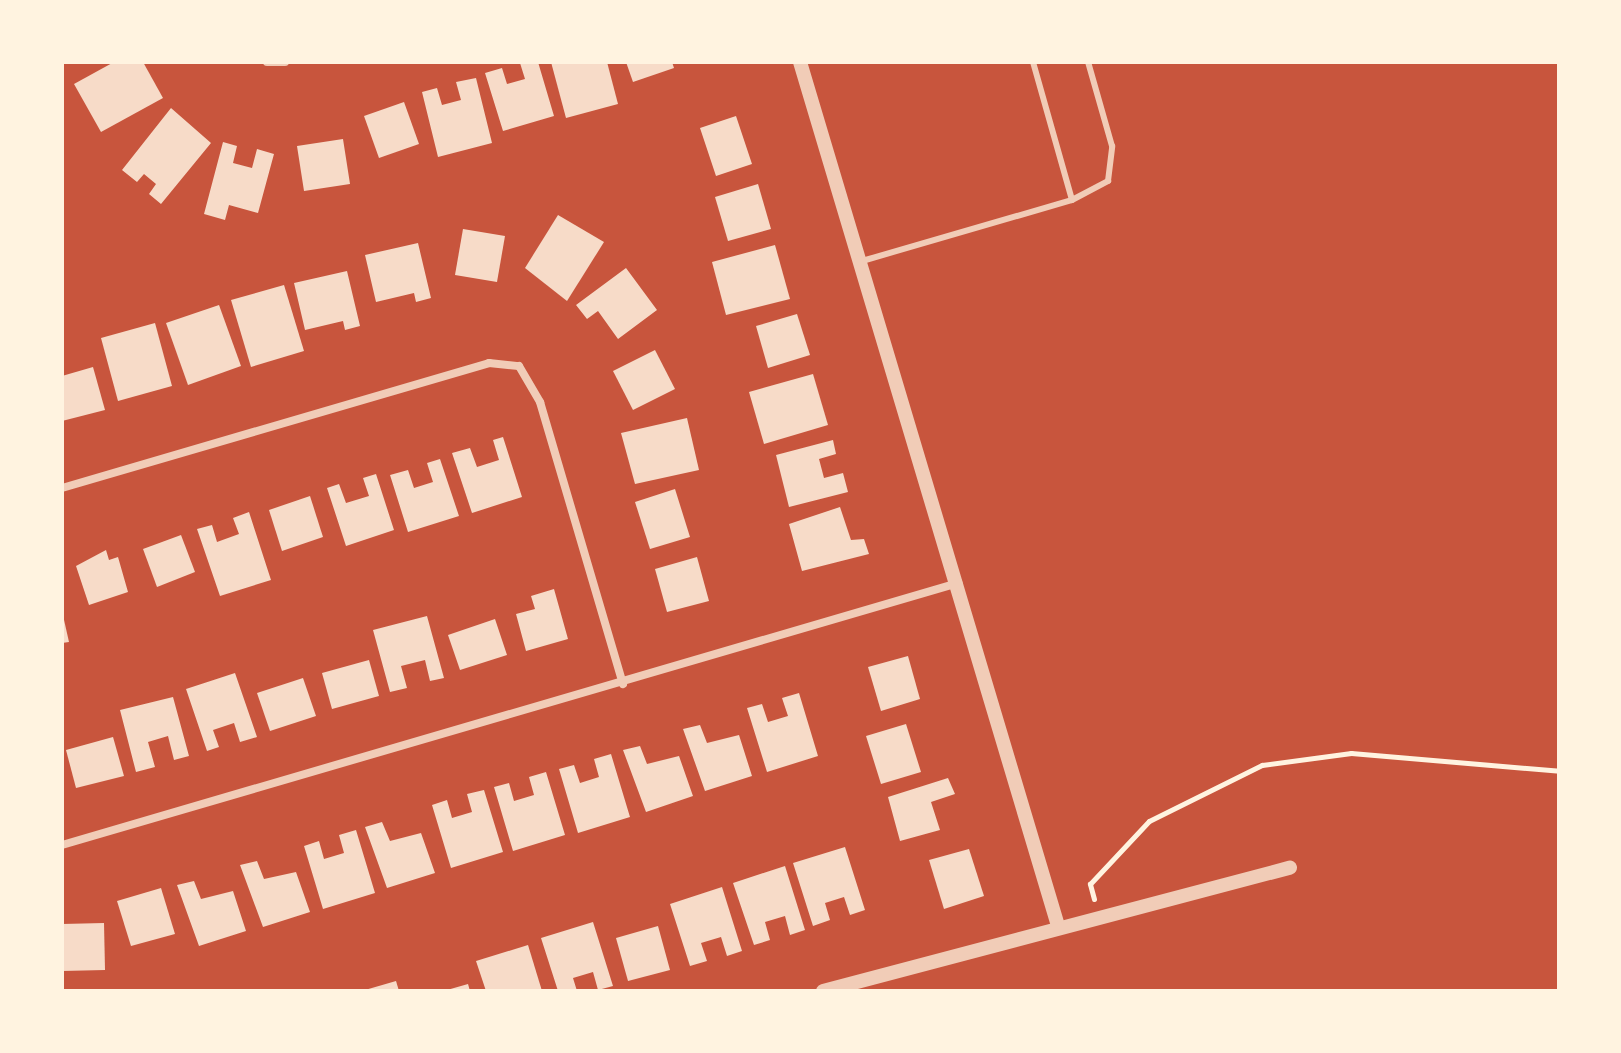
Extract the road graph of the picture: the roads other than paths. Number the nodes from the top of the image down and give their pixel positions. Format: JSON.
{"nodes":[{"id":1,"x":267,"y":62,"type":"edge"},
{"id":2,"x":285,"y":62,"type":"edge"},
{"id":3,"x":800,"y":62,"type":"edge"},
{"id":4,"x":1033,"y":62,"type":"edge"},
{"id":5,"x":1088,"y":62,"type":"edge"},
{"id":6,"x":1072,"y":200,"type":"junction"},
{"id":7,"x":862,"y":261,"type":"junction"},
{"id":8,"x":62,"y":488,"type":"edge"},
{"id":9,"x":958,"y":583,"type":"junction"},
{"id":10,"x":623,"y":684,"type":"junction"},
{"id":11,"x":62,"y":845,"type":"edge"},
{"id":12,"x":1290,"y":868,"type":"dead end"},
{"id":13,"x":1058,"y":926,"type":"junction"},
{"id":14,"x":823,"y":991,"type":"edge"}],
"edges":[{"from":1,"to":2,"type":"street"},
{"from":3,"to":7,"type":"street"},
{"from":4,"to":6,"type":"lane"},
{"from":5,"to":6,"type":"lane"},
{"from":6,"to":7,"type":"lane"},
{"from":7,"to":9,"type":"street"},
{"from":8,"to":10,"type":"street"},
{"from":9,"to":10,"type":"street"},
{"from":9,"to":13,"type":"street"},
{"from":10,"to":11,"type":"street"},
{"from":12,"to":13,"type":"street"},
{"from":13,"to":14,"type":"street"}]}
